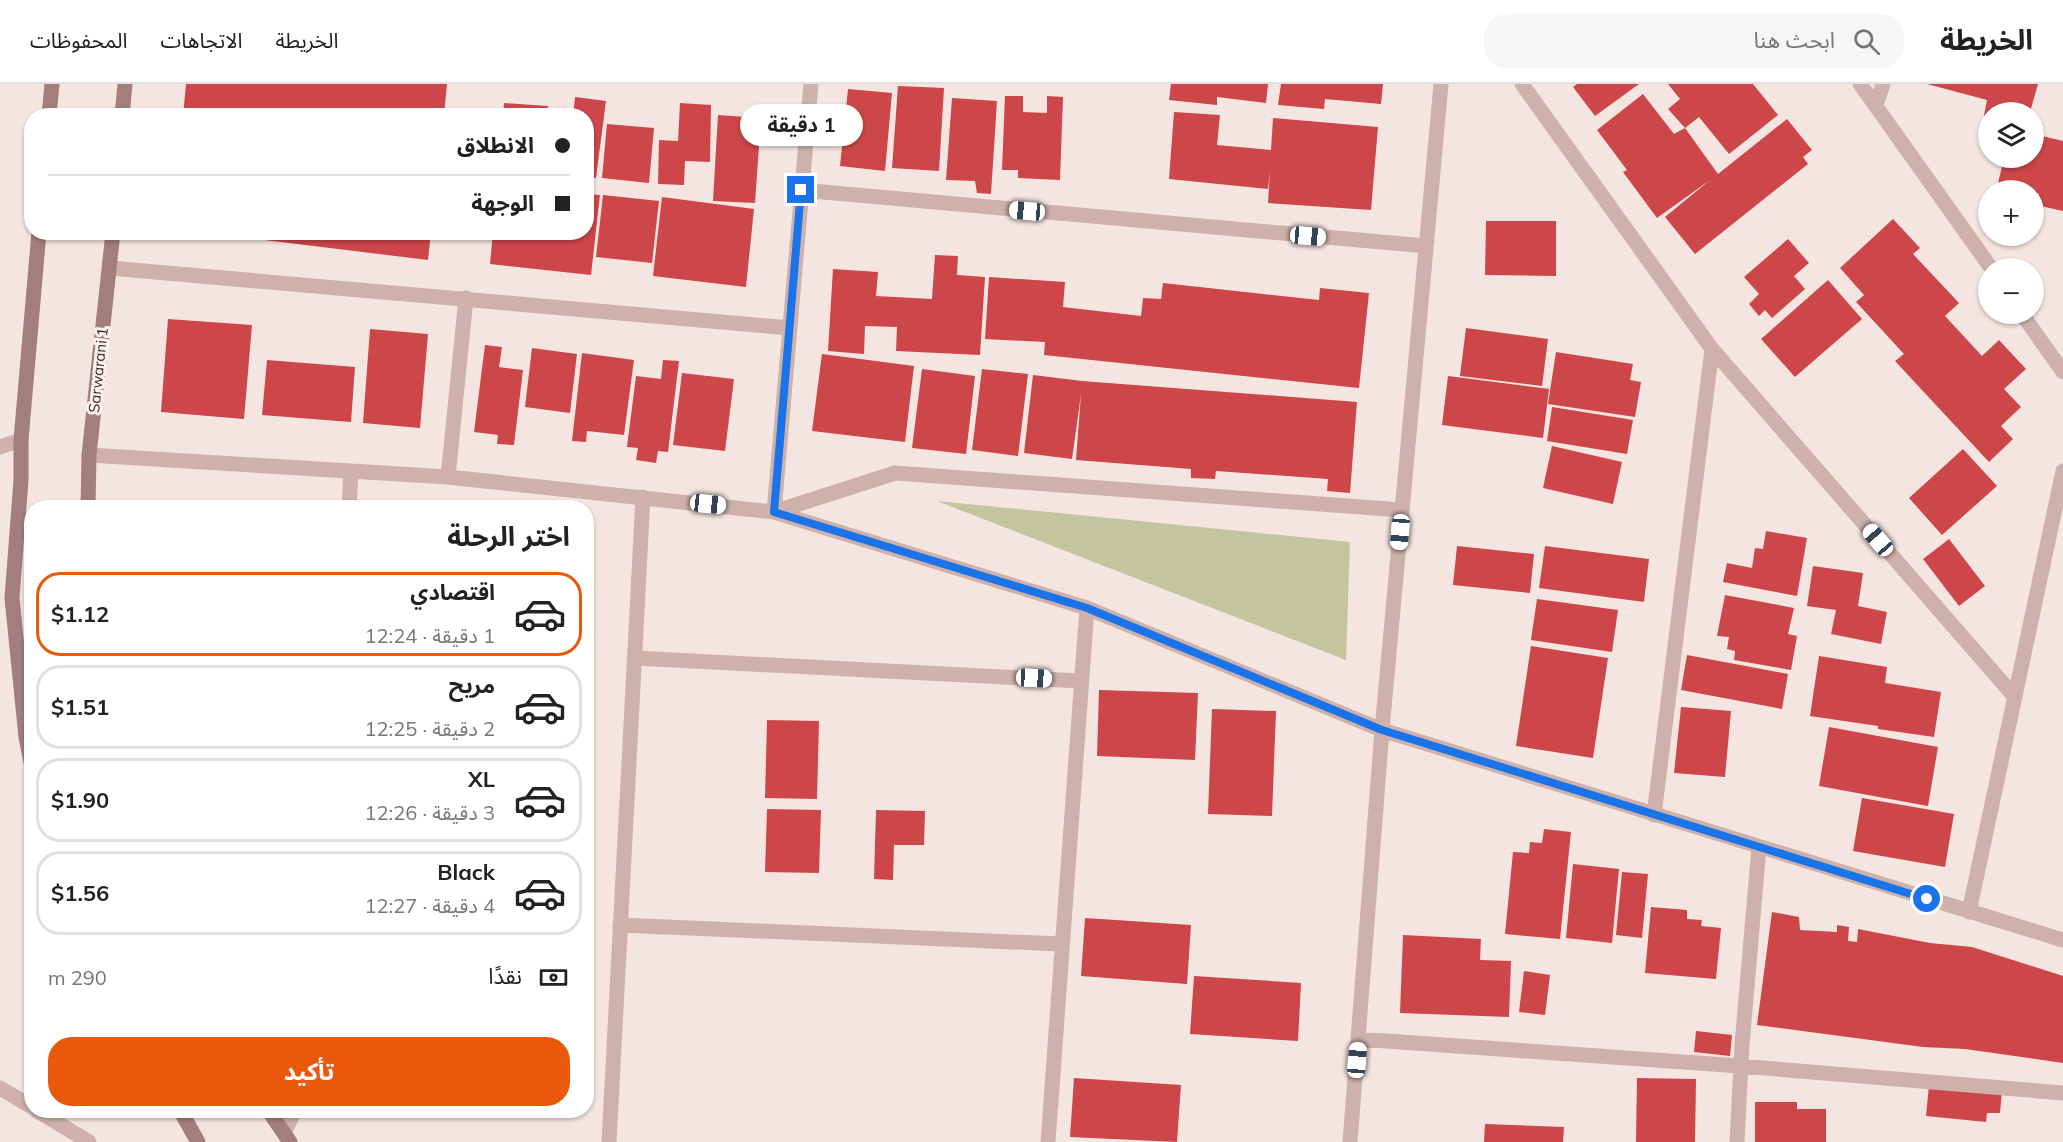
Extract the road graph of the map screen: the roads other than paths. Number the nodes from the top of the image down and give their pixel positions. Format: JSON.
{"nodes":[{"id":1,"x":52,"y":84,"type":"edge"},
{"id":2,"x":124,"y":84,"type":"edge"},
{"id":3,"x":811,"y":84,"type":"edge"},
{"id":4,"x":1441,"y":84,"type":"edge"},
{"id":5,"x":1522,"y":84,"type":"edge"},
{"id":6,"x":1860,"y":84,"type":"edge"},
{"id":7,"x":1883,"y":84,"type":"edge"},
{"id":8,"x":1876,"y":105,"type":"junction"},
{"id":9,"x":50,"y":108,"type":"edge"},
{"id":10,"x":122,"y":108,"type":"edge"},
{"id":11,"x":801,"y":190,"type":"junction"},
{"id":12,"x":38,"y":240,"type":"edge"},
{"id":13,"x":112,"y":240,"type":"edge"},
{"id":14,"x":1426,"y":246,"type":"junction"},
{"id":15,"x":1983,"y":258,"type":"edge"},
{"id":16,"x":110,"y":268,"type":"junction"},
{"id":17,"x":466,"y":298,"type":"junction"},
{"id":18,"x":2029,"y":324,"type":"edge"},
{"id":19,"x":790,"y":328,"type":"junction"},
{"id":20,"x":1712,"y":349,"type":"junction"},
{"id":21,"x":2063,"y":372,"type":"edge"},
{"id":22,"x":21,"y":440,"type":"junction"},
{"id":23,"x":0,"y":447,"type":"edge"},
{"id":24,"x":89,"y":455,"type":"junction"},
{"id":25,"x":351,"y":471,"type":"junction"},
{"id":26,"x":2063,"y":471,"type":"edge"},
{"id":27,"x":448,"y":477,"type":"junction"},
{"id":28,"x":643,"y":497,"type":"junction"},
{"id":29,"x":88,"y":500,"type":"edge"},
{"id":30,"x":349,"y":500,"type":"edge"},
{"id":31,"x":1402,"y":510,"type":"junction"},
{"id":32,"x":774,"y":512,"type":"junction"},
{"id":33,"x":1087,"y":608,"type":"junction"},
{"id":34,"x":635,"y":658,"type":"junction"},
{"id":35,"x":1081,"y":681,"type":"junction"},
{"id":36,"x":2014,"y":696,"type":"junction"},
{"id":37,"x":24,"y":709,"type":"edge"},
{"id":38,"x":1382,"y":730,"type":"junction"},
{"id":39,"x":1654,"y":815,"type":"junction"},
{"id":40,"x":1759,"y":847,"type":"junction"},
{"id":41,"x":1969,"y":912,"type":"junction"},
{"id":42,"x":620,"y":925,"type":"junction"},
{"id":43,"x":2063,"y":940,"type":"edge"},
{"id":44,"x":1061,"y":944,"type":"junction"},
{"id":45,"x":1358,"y":1039,"type":"junction"},
{"id":46,"x":1740,"y":1066,"type":"junction"},
{"id":47,"x":0,"y":1088,"type":"edge"},
{"id":48,"x":2063,"y":1093,"type":"edge"},
{"id":49,"x":24,"y":1102,"type":"edge"},
{"id":50,"x":49,"y":1118,"type":"edge"},
{"id":51,"x":184,"y":1118,"type":"edge"},
{"id":52,"x":273,"y":1118,"type":"edge"},
{"id":53,"x":293,"y":1118,"type":"edge"},
{"id":54,"x":287,"y":1138,"type":"edge"},
{"id":55,"x":89,"y":1142,"type":"edge"},
{"id":56,"x":198,"y":1142,"type":"edge"},
{"id":57,"x":609,"y":1142,"type":"edge"},
{"id":58,"x":1048,"y":1142,"type":"edge"},
{"id":59,"x":1350,"y":1142,"type":"edge"},
{"id":60,"x":1737,"y":1142,"type":"edge"}],
"edges":[{"from":1,"to":9,"type":"main road"},
{"from":2,"to":10,"type":"main road"},
{"from":3,"to":11,"type":"street"},
{"from":4,"to":14,"type":"street"},
{"from":5,"to":20,"type":"street"},
{"from":6,"to":8,"type":"street"},
{"from":7,"to":8,"type":"street"},
{"from":8,"to":15,"type":"street"},
{"from":11,"to":14,"type":"street"},
{"from":11,"to":19,"type":"street"},
{"from":12,"to":22,"type":"main road"},
{"from":13,"to":16,"type":"main road","name":"Sarwarani 1"},
{"from":14,"to":31,"type":"street"},
{"from":16,"to":17,"type":"street"},
{"from":16,"to":24,"type":"main road","name":"Sarwarani 1"},
{"from":17,"to":19,"type":"street"},
{"from":17,"to":27,"type":"street"},
{"from":18,"to":21,"type":"street"},
{"from":19,"to":32,"type":"street"},
{"from":20,"to":36,"type":"street"},
{"from":20,"to":39,"type":"street"},
{"from":22,"to":23,"type":"street"},
{"from":22,"to":37,"type":"main road"},
{"from":24,"to":25,"type":"street"},
{"from":24,"to":29,"type":"main road","name":"Sarwarani 1"},
{"from":25,"to":27,"type":"street"},
{"from":25,"to":30,"type":"street"},
{"from":26,"to":36,"type":"street"},
{"from":27,"to":28,"type":"street"},
{"from":28,"to":32,"type":"street"},
{"from":28,"to":34,"type":"street"},
{"from":31,"to":32,"type":"street"},
{"from":31,"to":38,"type":"street"},
{"from":32,"to":33,"type":"street"},
{"from":33,"to":35,"type":"street"},
{"from":33,"to":38,"type":"street"},
{"from":34,"to":35,"type":"street"},
{"from":34,"to":42,"type":"street"},
{"from":35,"to":44,"type":"street"},
{"from":36,"to":41,"type":"street"},
{"from":38,"to":39,"type":"street"},
{"from":38,"to":45,"type":"street"},
{"from":39,"to":40,"type":"street"},
{"from":40,"to":41,"type":"street"},
{"from":40,"to":46,"type":"street"},
{"from":41,"to":43,"type":"street"},
{"from":42,"to":44,"type":"street"},
{"from":42,"to":57,"type":"street"},
{"from":44,"to":58,"type":"street"},
{"from":45,"to":46,"type":"street"},
{"from":45,"to":59,"type":"street"},
{"from":46,"to":48,"type":"street"},
{"from":46,"to":60,"type":"street"},
{"from":47,"to":49,"type":"street"},
{"from":50,"to":55,"type":"street"},
{"from":51,"to":56,"type":"main road"},
{"from":52,"to":54,"type":"main road"},
{"from":53,"to":54,"type":"street"}]}
